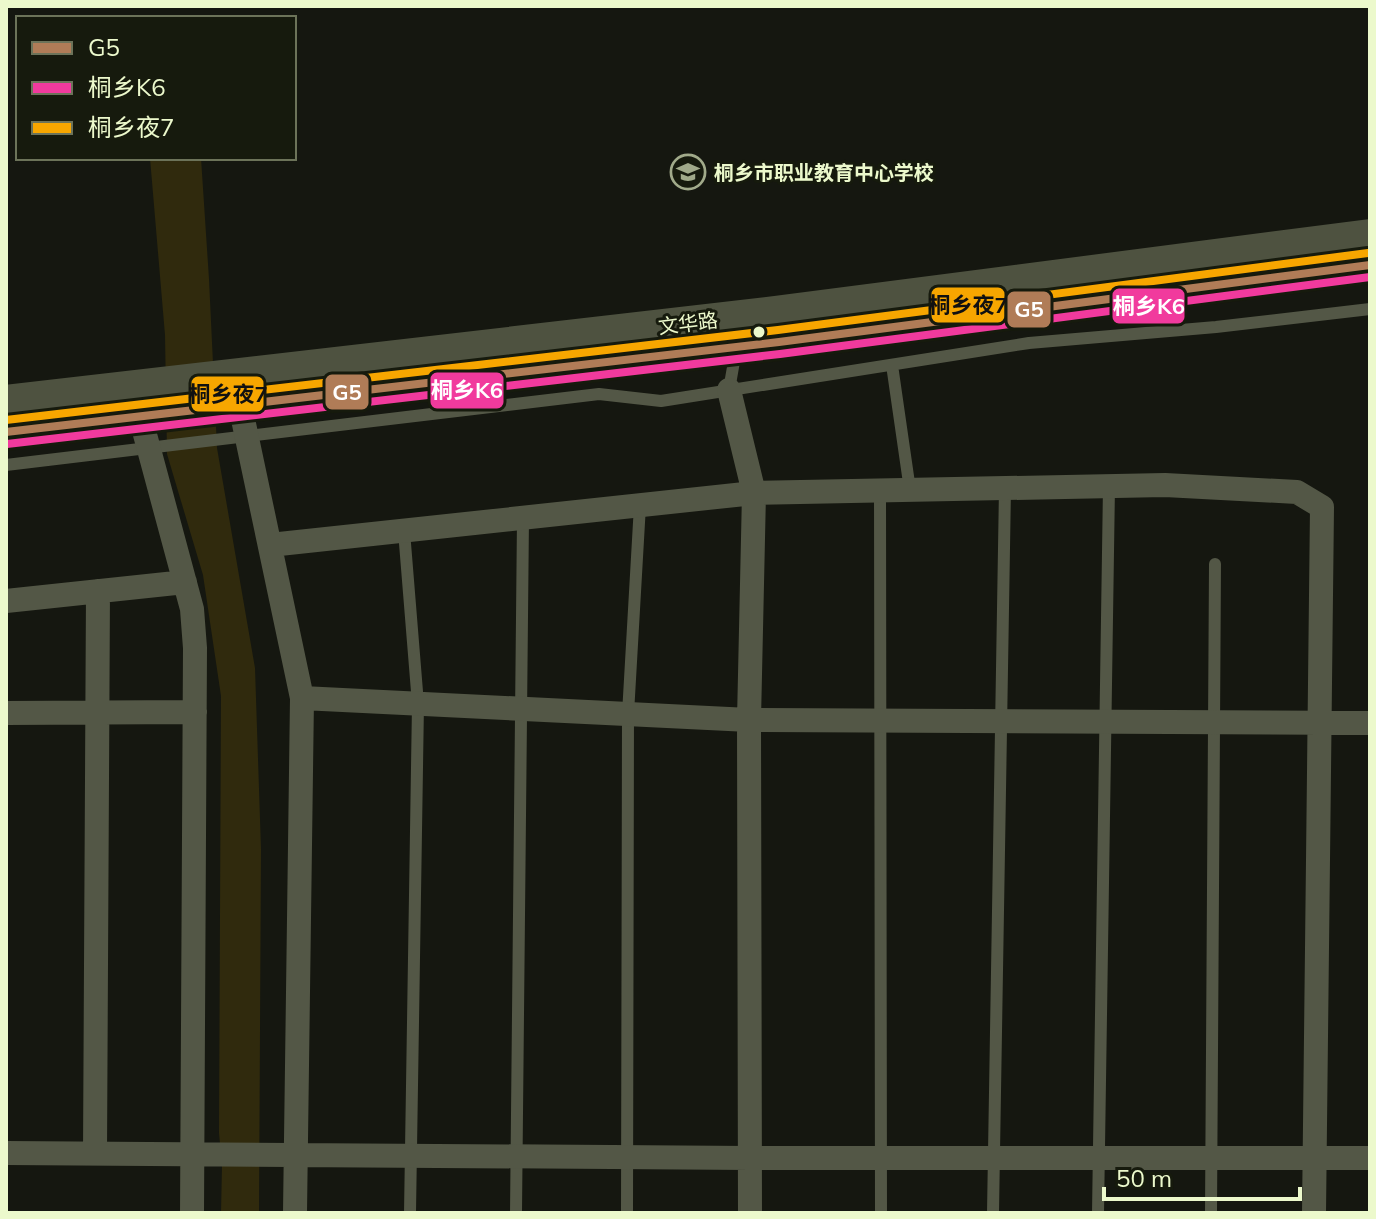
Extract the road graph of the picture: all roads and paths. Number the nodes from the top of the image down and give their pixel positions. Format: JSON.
{"nodes":[{"id":1,"x":1370,"y":236,"type":"edge"},
{"id":2,"x":1370,"y":265,"type":"edge"},
{"id":3,"x":1370,"y":309,"type":"edge"},
{"id":4,"x":736,"y":347,"type":"junction"},
{"id":5,"x":892,"y":365,"type":"junction"},
{"id":6,"x":729,"y":390,"type":"junction"},
{"id":7,"x":6,"y":402,"type":"edge"},
{"id":8,"x":244,"y":420,"type":"junction"},
{"id":9,"x":6,"y":432,"type":"edge"},
{"id":10,"x":144,"y":432,"type":"junction"},
{"id":11,"x":6,"y":465,"type":"edge"},
{"id":12,"x":1109,"y":486,"type":"junction"},
{"id":13,"x":1005,"y":488,"type":"junction"},
{"id":14,"x":880,"y":490,"type":"junction"},
{"id":15,"x":910,"y":490,"type":"junction"},
{"id":16,"x":754,"y":493,"type":"junction"},
{"id":17,"x":640,"y":505,"type":"junction"},
{"id":18,"x":523,"y":518,"type":"junction"},
{"id":19,"x":404,"y":531,"type":"junction"},
{"id":20,"x":270,"y":545,"type":"junction"},
{"id":21,"x":1215,"y":564,"type":"dead end"},
{"id":22,"x":185,"y":582,"type":"junction"},
{"id":23,"x":98,"y":591,"type":"junction"},
{"id":24,"x":6,"y":601,"type":"edge"},
{"id":25,"x":302,"y":698,"type":"junction"},
{"id":26,"x":418,"y":704,"type":"junction"},
{"id":27,"x":522,"y":709,"type":"junction"},
{"id":28,"x":195,"y":712,"type":"junction"},
{"id":29,"x":6,"y":713,"type":"edge"},
{"id":30,"x":97,"y":713,"type":"junction"},
{"id":31,"x":628,"y":714,"type":"junction"},
{"id":32,"x":749,"y":720,"type":"junction"},
{"id":33,"x":881,"y":721,"type":"junction"},
{"id":34,"x":1001,"y":722,"type":"junction"},
{"id":35,"x":1105,"y":723,"type":"junction"},
{"id":36,"x":1370,"y":723,"type":"edge"},
{"id":37,"x":1214,"y":724,"type":"junction"},
{"id":38,"x":1320,"y":724,"type":"junction"},
{"id":39,"x":6,"y":1153,"type":"edge"},
{"id":40,"x":95,"y":1153,"type":"junction"},
{"id":41,"x":192,"y":1153,"type":"junction"},
{"id":42,"x":295,"y":1154,"type":"junction"},
{"id":43,"x":409,"y":1155,"type":"junction"},
{"id":44,"x":517,"y":1156,"type":"junction"},
{"id":45,"x":627,"y":1157,"type":"junction"},
{"id":46,"x":750,"y":1158,"type":"junction"},
{"id":47,"x":881,"y":1158,"type":"junction"},
{"id":48,"x":993,"y":1158,"type":"junction"},
{"id":49,"x":1098,"y":1158,"type":"junction"},
{"id":50,"x":1211,"y":1158,"type":"junction"},
{"id":51,"x":1314,"y":1158,"type":"junction"},
{"id":52,"x":1370,"y":1158,"type":"edge"},
{"id":53,"x":192,"y":1213,"type":"edge"},
{"id":54,"x":295,"y":1213,"type":"edge"},
{"id":55,"x":410,"y":1213,"type":"edge"},
{"id":56,"x":516,"y":1213,"type":"edge"},
{"id":57,"x":627,"y":1213,"type":"edge"},
{"id":58,"x":750,"y":1213,"type":"edge"},
{"id":59,"x":881,"y":1213,"type":"edge"},
{"id":60,"x":993,"y":1213,"type":"edge"},
{"id":61,"x":1098,"y":1213,"type":"edge"},
{"id":62,"x":1211,"y":1213,"type":"edge"},
{"id":63,"x":1314,"y":1213,"type":"edge"}],
"edges":[{"from":1,"to":7,"type":"main road","name":"文华路"},
{"from":2,"to":4,"type":"main road","name":"文华路"},
{"from":3,"to":5,"type":"lane"},
{"from":4,"to":6,"type":"lane"},
{"from":4,"to":8,"type":"main road","name":"文华路"},
{"from":5,"to":6,"type":"lane"},
{"from":5,"to":15,"type":"lane"},
{"from":6,"to":8,"type":"lane"},
{"from":6,"to":16,"type":"street"},
{"from":8,"to":10,"type":"main road","name":"文华路"},
{"from":8,"to":20,"type":"street"},
{"from":9,"to":10,"type":"main road","name":"文华路"},
{"from":10,"to":11,"type":"lane"},
{"from":10,"to":22,"type":"street"},
{"from":12,"to":13,"type":"street"},
{"from":12,"to":35,"type":"lane"},
{"from":12,"to":38,"type":"street"},
{"from":13,"to":15,"type":"street"},
{"from":13,"to":34,"type":"lane"},
{"from":14,"to":15,"type":"street"},
{"from":14,"to":16,"type":"street"},
{"from":14,"to":33,"type":"lane"},
{"from":16,"to":17,"type":"street"},
{"from":16,"to":32,"type":"street"},
{"from":17,"to":18,"type":"street"},
{"from":17,"to":31,"type":"lane"},
{"from":18,"to":19,"type":"street"},
{"from":18,"to":27,"type":"lane"},
{"from":19,"to":20,"type":"street"},
{"from":19,"to":26,"type":"lane"},
{"from":20,"to":25,"type":"street"},
{"from":21,"to":37,"type":"lane"},
{"from":22,"to":23,"type":"street"},
{"from":22,"to":28,"type":"street"},
{"from":23,"to":24,"type":"street"},
{"from":23,"to":30,"type":"street"},
{"from":25,"to":26,"type":"street"},
{"from":25,"to":42,"type":"street"},
{"from":26,"to":27,"type":"street"},
{"from":26,"to":43,"type":"lane"},
{"from":27,"to":31,"type":"street"},
{"from":27,"to":44,"type":"lane"},
{"from":28,"to":30,"type":"street"},
{"from":28,"to":41,"type":"street"},
{"from":29,"to":30,"type":"street"},
{"from":30,"to":40,"type":"street"},
{"from":31,"to":32,"type":"street"},
{"from":31,"to":45,"type":"lane"},
{"from":32,"to":33,"type":"street"},
{"from":32,"to":46,"type":"street"},
{"from":33,"to":34,"type":"street"},
{"from":33,"to":47,"type":"lane"},
{"from":34,"to":35,"type":"street"},
{"from":34,"to":48,"type":"lane"},
{"from":35,"to":37,"type":"street"},
{"from":35,"to":49,"type":"lane"},
{"from":36,"to":38,"type":"street"},
{"from":37,"to":38,"type":"street"},
{"from":37,"to":50,"type":"lane"},
{"from":38,"to":51,"type":"street"},
{"from":39,"to":40,"type":"street"},
{"from":40,"to":41,"type":"street"},
{"from":41,"to":42,"type":"street"},
{"from":41,"to":53,"type":"street"},
{"from":42,"to":43,"type":"street"},
{"from":42,"to":54,"type":"street"},
{"from":43,"to":44,"type":"street"},
{"from":43,"to":55,"type":"lane"},
{"from":44,"to":45,"type":"street"},
{"from":44,"to":56,"type":"lane"},
{"from":45,"to":46,"type":"street"},
{"from":45,"to":57,"type":"lane"},
{"from":46,"to":47,"type":"street"},
{"from":46,"to":58,"type":"street"},
{"from":47,"to":48,"type":"street"},
{"from":47,"to":59,"type":"lane"},
{"from":48,"to":49,"type":"street"},
{"from":48,"to":60,"type":"lane"},
{"from":49,"to":50,"type":"street"},
{"from":49,"to":61,"type":"lane"},
{"from":50,"to":51,"type":"street"},
{"from":50,"to":62,"type":"lane"},
{"from":51,"to":52,"type":"street"},
{"from":51,"to":63,"type":"street"}]}
